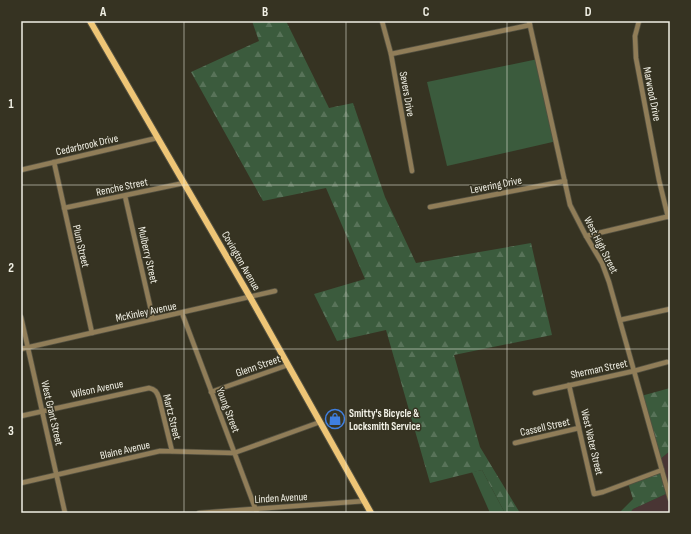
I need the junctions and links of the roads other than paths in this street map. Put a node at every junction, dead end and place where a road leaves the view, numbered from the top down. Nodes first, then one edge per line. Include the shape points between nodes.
1 (90, 21) edge
2 (382, 21) edge
3 (639, 21) edge
4 (529, 23) edge
5 (391, 54) junction
6 (157, 138) junction
7 (54, 162) junction
8 (21, 170) edge
9 (412, 171) dead end
10 (566, 181) junction
11 (184, 183) junction
12 (125, 196) junction
13 (430, 207) dead end
14 (64, 208) junction
15 (669, 216) edge
16 (586, 236) junction
17 (275, 291) dead end
18 (250, 297) junction
19 (670, 309) edge
20 (182, 313) junction
21 (21, 317) edge
22 (153, 319) junction
23 (620, 320) junction
24 (92, 333) junction
25 (28, 348) junction
26 (21, 349) edge
27 (667, 362) dead end
28 (288, 365) junction
29 (634, 371) junction
30 (569, 385) junction
31 (154, 389) joint
32 (211, 392) junction
33 (535, 393) dead end
34 (42, 411) junction
35 (21, 416) edge
36 (320, 422) junction
37 (579, 428) junction
38 (515, 443) dead end
39 (172, 451) junction
40 (234, 453) junction
41 (662, 470) junction
42 (57, 475) junction
43 (21, 484) edge
44 (669, 493) edge
45 (670, 499) edge
46 (365, 501) junction
47 (256, 511) edge
48 (65, 513) edge
49 (199, 513) edge
50 (371, 513) edge

1 - 6 main road, Covington Avenue
2 - 5 street, Severs Drive
3 - 15 street, Marwood Drive via 635,36 636,58 659,180
4 - 5 street
4 - 10 street, West High Street
5 - 9 street, Severs Drive
6 - 7 street, Cedarbrook Drive
6 - 11 main road, Covington Avenue
7 - 8 street, Cedarbrook Drive
7 - 14 street, Plum Street
10 - 13 street, Levering Drive
10 - 16 street, West High Street via 570,205
11 - 12 street, Renche Street
11 - 18 main road, Covington Avenue
12 - 14 street, Renche Street
12 - 22 street, Mulberry Street
14 - 24 street, Plum Street
15 - 16 street
16 - 23 street, West High Street via 602,263
17 - 18 street, McKinley Avenue
18 - 20 street, McKinley Avenue
18 - 28 main road, Covington Avenue
19 - 23 street
20 - 22 street, McKinley Avenue
20 - 32 street, Young Street
21 - 25 street, West Grant Street
22 - 24 street, McKinley Avenue
23 - 29 street, West High Street
24 - 25 street, McKinley Avenue
25 - 26 street, McKinley Avenue
25 - 34 street, West Grant Street
27 - 29 street, Sherman Street
28 - 32 street, Glenn Street
28 - 36 main road, Covington Avenue
29 - 30 street, Sherman Street
29 - 41 street, West High Street
30 - 33 street, Sherman Street
30 - 37 street, West Water Street
31 - 34 street, Wilson Avenue via 144,388
31 - 39 street, Martz Street via 159,398
32 - 40 street, Young Street
34 - 35 street, Wilson Avenue
34 - 42 street, West Grant Street
36 - 40 street
36 - 46 main road, Covington Avenue
37 - 38 street, Cassell Street
37 - 41 street, West Water Street via 594,494
39 - 40 street, Blaine Avenue
39 - 42 street, Blaine Avenue via 160,451
40 - 47 street, Young Street
41 - 44 street, West High Street
42 - 43 street, Blaine Avenue
42 - 48 street, West Grant Street
44 - 45 street, West High Street
46 - 47 street, Linden Avenue
46 - 50 main road, Covington Avenue
47 - 49 street, Linden Avenue

